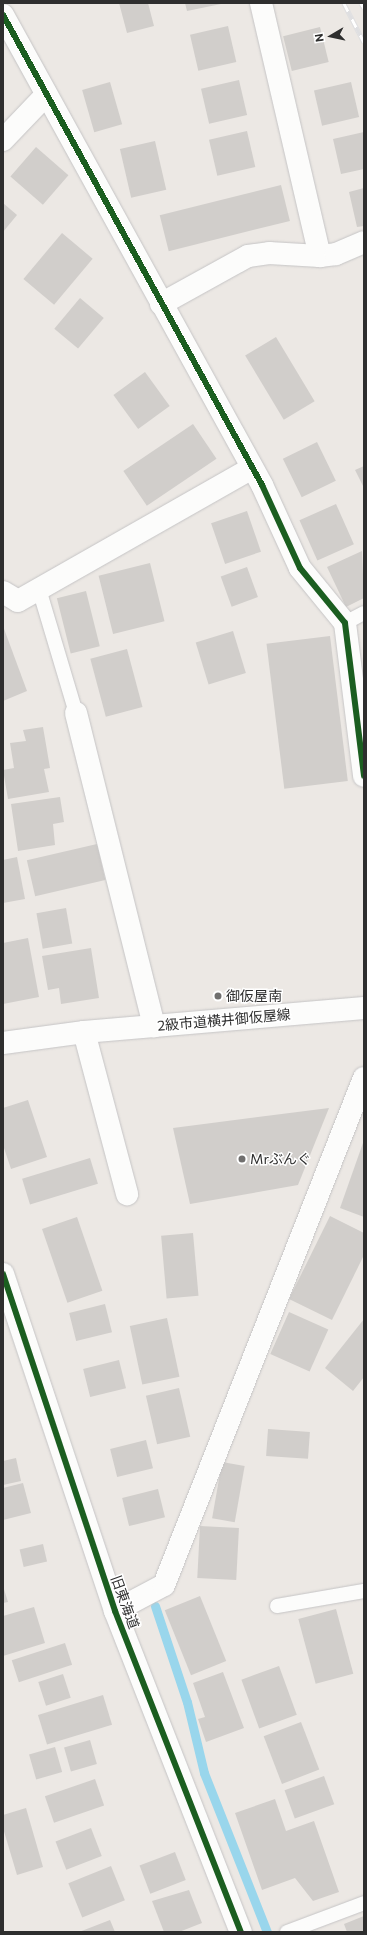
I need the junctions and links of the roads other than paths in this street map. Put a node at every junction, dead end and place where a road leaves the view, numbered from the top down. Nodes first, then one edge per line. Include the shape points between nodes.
1 (261, 3) edge
2 (3, 15) edge
3 (45, 96) junction
4 (3, 140) edge
5 (364, 242) edge
6 (320, 256) junction
7 (161, 304) junction
8 (252, 468) junction
9 (39, 589) junction
10 (3, 592) edge
11 (364, 613) edge
12 (345, 623) junction
13 (76, 713) joint
14 (364, 776) edge
15 (364, 1008) edge
16 (154, 1026) junction
17 (84, 1032) junction
18 (3, 1043) edge
19 (364, 1078) edge
20 (127, 1194) dead end
21 (3, 1274) edge
22 (364, 1592) edge
23 (277, 1606) dead end
24 (115, 1611) junction
25 (364, 1902) edge
26 (241, 1932) edge
27 (287, 1932) edge

1 - 6 street
2 - 3 street
3 - 4 street
3 - 7 street
5 - 6 street via 336,254
6 - 7 street via 269,253 248,256
7 - 8 street
8 - 9 street
8 - 12 street via 300,568
9 - 10 street via 18,601
9 - 13 lane
11 - 12 lane
12 - 14 street
13 - 16 street
15 - 16 street, 2級市道横井御仮屋線
16 - 17 street, 2級市道横井御仮屋線
17 - 18 street, 2級市道横井御仮屋線
17 - 20 street
19 - 24 street via 164,1585
21 - 24 street, 旧東海道
22 - 23 lane
24 - 26 street, 旧東海道
25 - 27 lane

